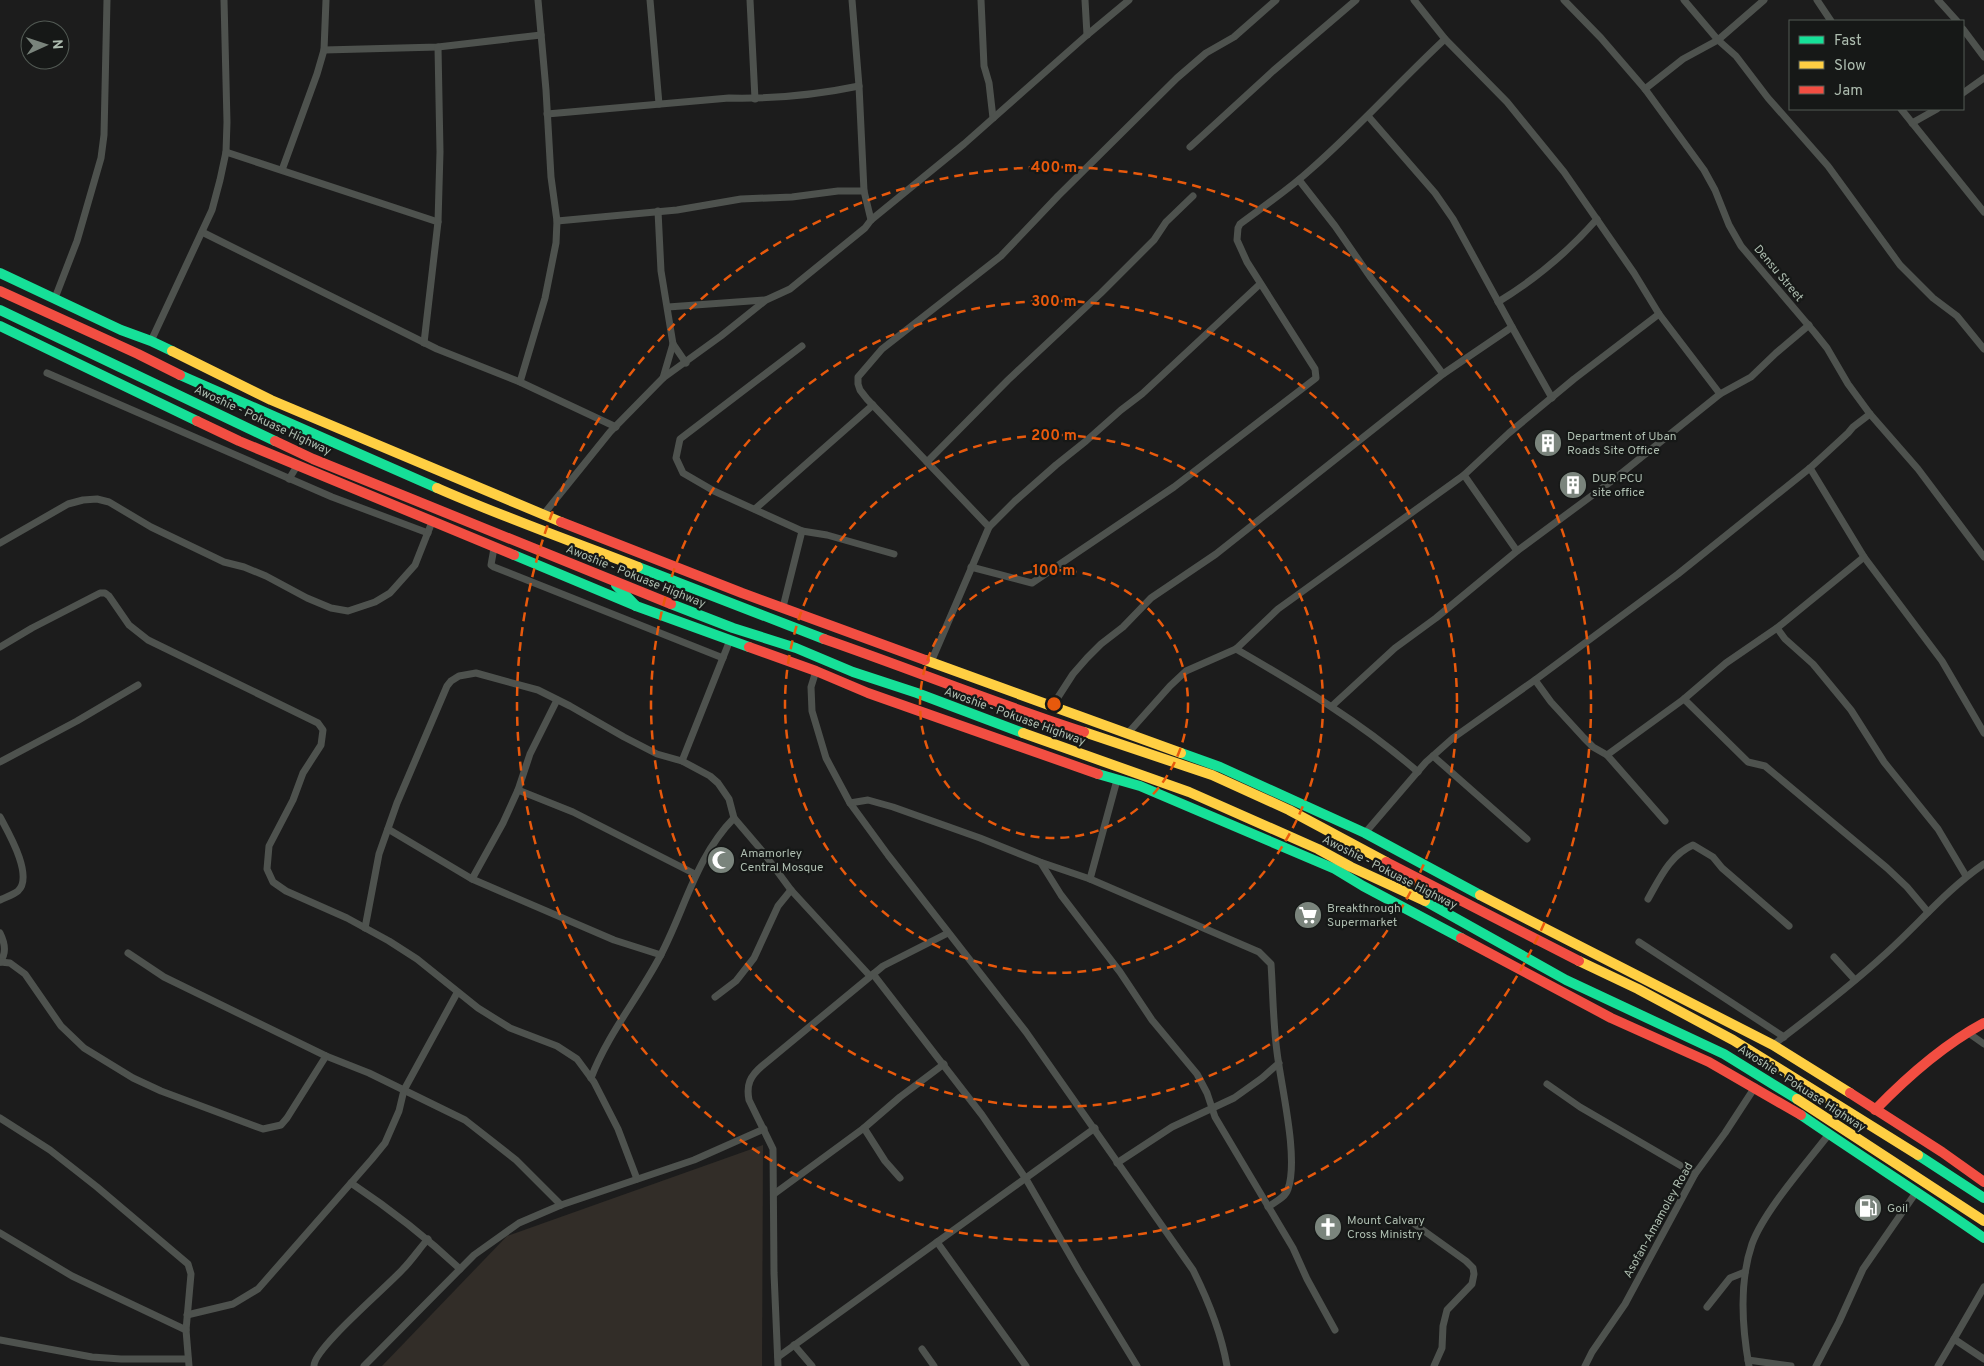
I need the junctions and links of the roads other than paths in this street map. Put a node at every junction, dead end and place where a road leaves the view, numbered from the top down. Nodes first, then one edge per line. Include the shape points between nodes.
1 (107, 0) edge
2 (224, 0) edge
3 (326, 0) edge
4 (538, 0) edge
5 (650, 0) edge
6 (750, 0) edge
7 (852, 0) edge
8 (981, 0) edge
9 (1085, 0) edge
10 (1130, 0) edge
11 (1276, 0) edge
12 (1356, 0) edge
13 (1414, 0) edge
14 (1564, 0) edge
15 (1684, 0) edge
16 (1764, 0) edge
17 (1817, 0) edge
18 (1938, 0) edge
19 (1830, 20) edge
20 (1956, 20) edge
21 (1964, 30) edge
22 (1087, 34) junction
23 (541, 35) junction
24 (1445, 40) junction
25 (1718, 40) junction
26 (438, 47) junction
27 (324, 50) junction
28 (1984, 57) edge
29 (1984, 78) edge
30 (859, 86) junction
31 (1645, 89) junction
32 (1964, 92) edge
33 (755, 99) junction
34 (659, 104) junction
35 (1902, 110) edge
36 (1934, 110) edge
37 (547, 114) junction
38 (1368, 116) junction
39 (993, 118) junction
40 (1912, 124) junction
41 (1190, 147) dead end
42 (226, 152) junction
43 (282, 170) junction
44 (1298, 180) junction
45 (864, 191) junction
46 (1193, 196) dead end
47 (658, 211) junction
48 (1984, 212) edge
49 (1596, 219) junction
50 (871, 220) junction
51 (557, 221) junction
52 (438, 222) junction
53 (202, 232) junction
54 (0, 273) edge
55 (1260, 284) junction
56 (0, 291) edge
57 (55, 298) junction
58 (766, 300) junction
59 (1498, 302) junction
60 (668, 307) junction
61 (0, 310) edge
62 (1659, 314) junction
63 (0, 326) edge
64 (1809, 326) junction
65 (1512, 327) junction
66 (152, 341) junction
67 (424, 343) junction
68 (673, 344) junction
69 (802, 346) dead end
70 (1984, 349) edge
71 (686, 363) junction
72 (47, 373) dead end
73 (1443, 374) junction
74 (663, 378) junction
75 (520, 382) junction
76 (1720, 394) junction
77 (1552, 398) junction
78 (873, 405) junction
79 (1870, 414) junction
80 (616, 427) junction
81 (359, 454) junction
82 (927, 462) junction
83 (297, 466) junction
84 (1810, 468) junction
85 (350, 473) junction
86 (1464, 475) junction
87 (289, 479) junction
88 (395, 507) junction
89 (755, 509) junction
90 (543, 515) junction
91 (390, 519) junction
92 (432, 522) junction
93 (989, 527) junction
94 (802, 531) junction
95 (428, 533) junction
96 (0, 543) edge
97 (494, 548) junction
98 (1517, 551) junction
99 (894, 554) dead end
100 (1864, 557) junction
101 (1984, 557) edge
102 (970, 567) junction
103 (611, 580) junction
104 (636, 606) junction
105 (783, 607) junction
106 (1777, 628) junction
107 (730, 640) junction
108 (0, 647) edge
109 (1236, 649) junction
110 (723, 658) junction
111 (931, 662) junction
112 (816, 671) junction
113 (1534, 680) junction
114 (138, 685) dead end
115 (1684, 699) junction
116 (557, 700) junction
117 (1053, 705) junction
118 (1332, 706) junction
119 (1129, 732) junction
120 (1984, 733) edge
121 (1607, 755) junction
122 (1432, 756) junction
123 (682, 761) junction
124 (0, 762) edge
125 (1418, 772) junction
126 (1117, 780) junction
127 (518, 790) junction
128 (850, 803) junction
129 (0, 817) edge
130 (734, 818) junction
131 (1665, 821) dead end
132 (388, 828) junction
133 (1365, 833) junction
134 (1526, 840) dead end
135 (1040, 862) junction
136 (1984, 864) edge
137 (695, 874) junction
138 (1966, 876) junction
139 (472, 879) junction
140 (1090, 879) junction
141 (791, 890) junction
142 (1648, 899) dead end
143 (0, 900) edge
144 (1928, 912) junction
145 (1789, 926) dead end
146 (365, 928) junction
147 (0, 933) edge
148 (948, 933) junction
149 (1533, 938) junction
150 (1639, 942) dead end
151 (128, 953) dead end
152 (661, 955) junction
153 (1525, 957) junction
154 (1834, 957) dead end
155 (0, 962) edge
156 (872, 975) junction
157 (1855, 980) junction
158 (458, 993) junction
159 (715, 997) dead end
160 (1984, 1023) edge
161 (1967, 1032) junction
162 (1784, 1037) junction
163 (1984, 1044) edge
164 (1773, 1045) junction
165 (326, 1056) junction
166 (1279, 1063) junction
167 (944, 1064) junction
168 (591, 1078) junction
169 (1547, 1084) dead end
170 (1755, 1088) junction
171 (404, 1090) junction
172 (1212, 1107) junction
173 (1875, 1110) junction
174 (0, 1118) edge
175 (864, 1128) junction
176 (1094, 1128) junction
177 (764, 1129) junction
178 (1829, 1134) junction
179 (1117, 1163) junction
180 (1695, 1174) junction
181 (900, 1178) dead end
182 (637, 1179) junction
183 (1026, 1179) junction
184 (1984, 1182) edge
185 (351, 1183) junction
186 (1917, 1191) junction
187 (774, 1194) junction
188 (1984, 1198) edge
189 (561, 1205) junction
190 (1268, 1207) junction
191 (1984, 1221) edge
192 (1413, 1223) dead end
193 (0, 1233) edge
194 (1984, 1238) edge
195 (428, 1239) junction
196 (937, 1242) junction
197 (460, 1269) junction
198 (1745, 1272) junction
199 (1984, 1286) edge
200 (1707, 1307) dead end
201 (187, 1314) junction
202 (186, 1330) junction
203 (1335, 1330) dead end
204 (1954, 1339) junction
205 (0, 1340) edge
206 (794, 1345) junction
207 (922, 1349) dead end
208 (778, 1357) junction
209 (1984, 1359) edge
210 (189, 1362) edge
211 (1748, 1363) edge
212 (314, 1366) edge
213 (364, 1366) edge
214 (778, 1366) edge
215 (812, 1366) edge
216 (934, 1366) edge
217 (1026, 1366) edge
218 (1137, 1366) edge
219 (1227, 1366) edge
220 (1434, 1366) edge
221 (1585, 1366) edge
222 (1791, 1366) edge
223 (1816, 1366) edge
224 (1938, 1366) edge

1 - 57 street via 101,158 77,241
2 - 42 street
3 - 27 street
4 - 23 street
5 - 34 street
6 - 33 street
7 - 30 street
8 - 39 street via 984,66
9 - 22 street
10 - 22 street
11 - 78 street via 1234,37 1206,54 1177,78 1001,256 871,360 858,377 858,384
12 - 41 street
13 - 24 street
14 - 31 street, Densu Street
15 - 25 street
16 - 25 street
17 - 19 street
18 - 20 street
21 - 28 street
22 - 39 street
23 - 26 street
23 - 37 street
24 - 38 street
24 - 49 street via 1525,124 1564,172
25 - 31 street via 1683,59
25 - 70 street via 1736,56 1828,166 1900,265 1933,298 1957,316
26 - 27 street
26 - 52 street
27 - 43 street
29 - 32 street
30 - 33 street via 810,95
30 - 45 street
31 - 64 street, Densu Street via 1704,170 1742,246
33 - 34 street
34 - 37 street
35 - 40 street
36 - 40 street
37 - 51 street
38 - 44 street
38 - 59 street via 1435,193 1453,219
39 - 50 street
40 - 48 street
42 - 43 street
42 - 53 street via 212,210
43 - 52 street
44 - 55 street via 1238,228 1239,246
44 - 73 street
45 - 47 street via 740,199
45 - 50 street
46 - 82 street via 1166,222 1154,240
47 - 51 street
47 - 60 street via 661,271
49 - 59 street via 1556,262
49 - 62 street
50 - 58 street via 790,289
51 - 75 street via 545,298
52 - 67 street
53 - 66 street
53 - 67 street
54 - 57 street
55 - 93 street via 1142,394 1035,483
55 - 102 street via 1315,369 1316,378 1312,382 1174,487 1032,583
56 - 81 street, Awoshie - Pokuase Highway via 183,378
57 - 66 street via 121,330
58 - 60 street
58 - 71 street
59 - 65 street
60 - 68 street
61 - 85 street, Awoshie - Pokuase Highway via 313,459
62 - 76 street
62 - 77 street
63 - 83 street
64 - 76 street via 1751,377
64 - 79 street, Densu Street
65 - 73 street
65 - 77 street
66 - 90 street via 272,400
67 - 75 street
68 - 71 street
68 - 74 street
69 - 89 street via 680,439 676,458 683,473
71 - 74 street
72 - 87 street
73 - 117 street via 1216,554 1151,598 1086,658
74 - 80 street
75 - 80 street
76 - 98 street via 1613,480
77 - 86 street
78 - 82 street
78 - 89 street
79 - 84 street
79 - 101 street, Densu Street via 1918,469
80 - 90 street
81 - 85 street
81 - 149 street, Awoshie - Pokuase Highway via 492,512 536,526 788,626 1018,711 1212,775 1289,810
82 - 93 street
83 - 87 street
83 - 88 street
84 - 100 street
84 - 113 street via 1678,574
85 - 103 street, Awoshie - Pokuase Highway
86 - 98 street
86 - 109 street via 1278,609
87 - 91 street
88 - 91 street
88 - 92 street
89 - 94 street
90 - 105 street
91 - 95 street
92 - 95 street
92 - 97 street
93 - 102 street
94 - 99 street
94 - 105 street
95 - 96 street via 415,565 390,593 348,611 331,608 266,576 224,562 150,527 110,502 97,499 68,504
97 - 104 street
97 - 110 street via 491,565 494,568
98 - 118 street via 1470,592 1395,648
100 - 106 street
100 - 120 street via 1942,662
102 - 111 street
103 - 104 street
103 - 153 street, Awoshie - Pokuase Highway via 733,628 796,648 853,672 1189,792 1420,898
104 - 107 street
105 - 111 street
106 - 115 street via 1726,663
106 - 138 street via 1851,710 1884,762 1938,829
107 - 110 street
107 - 112 street
108 - 146 street via 70,608 105,593 129,625 148,640 318,723 323,730 323,740 269,846 267,869 278,886
109 - 118 street
109 - 119 street via 1186,671
110 - 123 street
111 - 117 street
112 - 126 street via 868,693
112 - 128 street via 810,694 812,711 826,758
113 - 121 street via 1584,738
113 - 122 street
114 - 124 street
115 - 121 street
115 - 144 street via 1748,762 1765,766 1887,868
116 - 123 street via 632,742
116 - 127 street via 530,754
116 - 132 street via 538,690 489,675 466,674 451,681
117 - 119 street
118 - 125 street via 1381,740
119 - 133 street via 1220,766
121 - 131 street
122 - 125 street
122 - 134 street
123 - 130 street via 718,783 729,799
125 - 133 street
126 - 140 street
126 - 170 street via 1140,786 1335,869 1611,1018 1709,1062
127 - 137 street via 573,812
127 - 139 street
128 - 135 street via 868,800 893,806
128 - 148 street
129 - 143 street via 19,858 23,876 18,891
130 - 137 street via 711,845
130 - 141 street
132 - 139 street
132 - 146 street via 379,854
133 - 164 street
135 - 140 street
135 - 172 street via 1152,1020 1197,1074
136 - 138 street
137 - 152 street
138 - 144 street
139 - 152 street via 614,940
140 - 166 street via 1259,952 1271,964
141 - 156 street
141 - 159 street via 778,906 754,958 736,981
142 - 145 street via 1666,866 1694,845 1713,857
144 - 157 street
146 - 158 street via 417,959
147 - 155 street via 5,952
148 - 156 street via 901,956
148 - 176 street via 1026,1032
149 - 153 street
149 - 188 street, Awoshie - Pokuase Highway via 1638,989 1757,1054
150 - 162 street
151 - 165 street via 164,977
152 - 168 street via 612,1033
153 - 191 street, Awoshie - Pokuase Highway via 1574,984 1724,1054
154 - 157 street
155 - 165 street via 10,963 25,974 61,1026 84,1048 161,1091 263,1129 281,1125
156 - 167 street
156 - 177 street via 750,1078 749,1100
157 - 162 street
158 - 168 street via 510,1028 557,1046 577,1059
158 - 171 street
160 - 161 street
161 - 163 street
161 - 173 street via 1904,1080
162 - 164 street
164 - 173 street
165 - 171 street
166 - 172 street via 1234,1098
166 - 190 street via 1289,1136 1290,1182 1284,1196
167 - 175 street
167 - 183 street
168 - 182 street via 618,1129
169 - 180 street via 1580,1107
170 - 178 street
170 - 180 street, Asofan-Amamoley Road
171 - 185 street via 385,1143
171 - 189 street via 465,1120 516,1160
172 - 179 street via 1172,1127
172 - 190 street
173 - 184 street
174 - 201 street via 50,1150 188,1264 191,1274
175 - 181 street
175 - 187 street
176 - 179 street
176 - 183 street
177 - 182 street via 694,1160
177 - 187 street via 773,1149
178 - 186 street
178 - 198 street via 1761,1225
179 - 219 street via 1193,1270 1210,1304
180 - 221 street, Asofan-Amamoley Road via 1625,1304
182 - 189 street
183 - 196 street
183 - 218 street
185 - 195 street
185 - 201 street via 258,1289 234,1304
186 - 194 street
186 - 223 street via 1863,1269
187 - 208 street
189 - 197 street via 503,1233
190 - 203 street
192 - 220 street via 1466,1261 1474,1274 1472,1284 1447,1310 1442,1348
193 - 202 street via 72,1276
195 - 197 street
195 - 212 street via 403,1269 326,1345 314,1360
196 - 206 street
196 - 217 street
197 - 213 street
198 - 200 street via 1730,1278
198 - 211 street via 1743,1310
199 - 204 street
201 - 202 street
202 - 210 street
204 - 209 street
204 - 224 street
205 - 210 street via 92,1357
206 - 208 street
206 - 215 street
207 - 216 street
208 - 214 street
211 - 222 street

